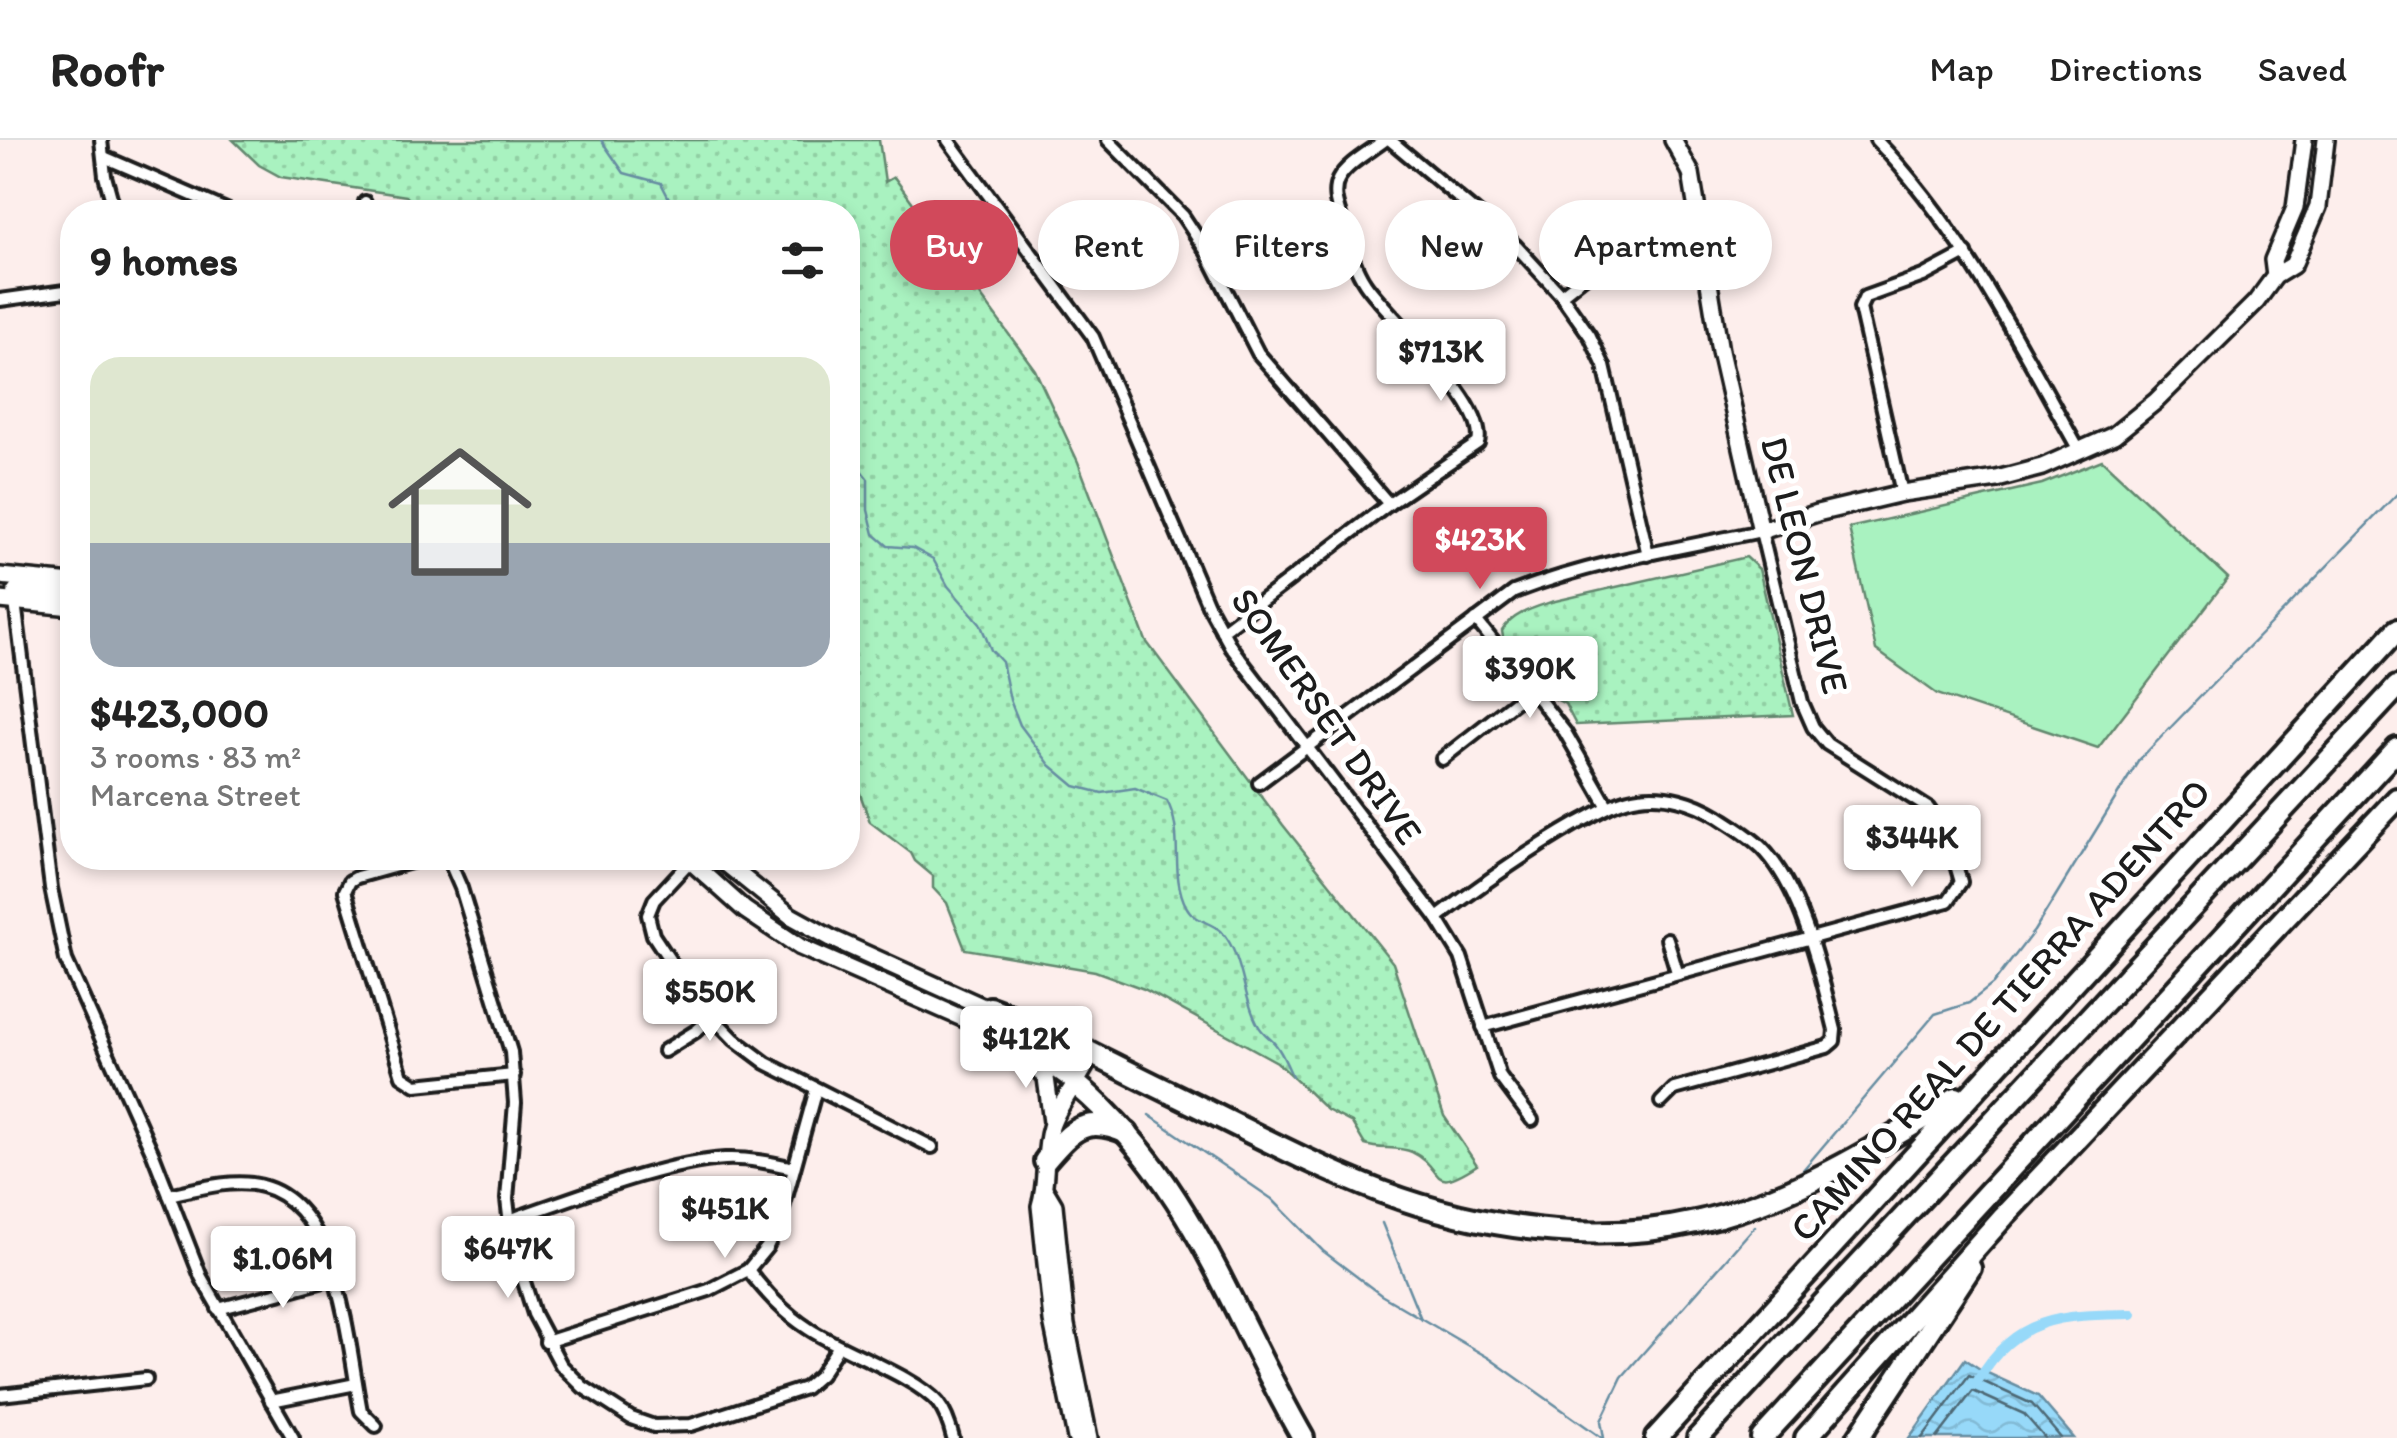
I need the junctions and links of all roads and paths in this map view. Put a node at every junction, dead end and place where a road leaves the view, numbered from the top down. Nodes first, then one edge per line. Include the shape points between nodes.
1 (101, 140) edge
2 (948, 140) edge
3 (1108, 140) edge
4 (1388, 140) edge
5 (1673, 140) edge
6 (1876, 140) edge
7 (2304, 140) edge
8 (2326, 140) edge
9 (104, 157) junction
10 (112, 200) edge
11 (204, 200) edge
12 (1695, 200) edge
13 (1966, 253) junction
14 (2275, 276) junction
15 (1568, 290) edge
16 (1710, 290) edge
17 (60, 292) edge
18 (1562, 295) junction
19 (0, 300) edge
20 (2080, 452) junction
21 (1902, 493) junction
22 (1389, 504) junction
23 (1761, 531) junction
24 (1648, 556) junction
25 (0, 576) edge
26 (60, 582) edge
27 (60, 592) edge
28 (7, 601) edge
29 (60, 606) edge
30 (1476, 620) junction
31 (2397, 630) edge
32 (1222, 631) junction
33 (2397, 687) edge
34 (1530, 690) junction
35 (1306, 748) junction
36 (2397, 749) edge
37 (1442, 759) dead end
38 (1259, 783) dead end
39 (2397, 799) edge
40 (1608, 807) junction
41 (383, 870) edge
42 (452, 870) edge
43 (680, 870) edge
44 (702, 870) edge
45 (735, 870) edge
46 (1437, 918) junction
47 (1810, 936) junction
48 (1667, 939) dead end
49 (1677, 972) junction
50 (990, 1008) junction
51 (711, 1018) junction
52 (1483, 1027) junction
53 (1026, 1048) junction
54 (664, 1051) dead end
55 (1081, 1074) junction
56 (514, 1075) junction
57 (1978, 1083) junction
58 (816, 1089) junction
59 (1662, 1102) dead end
60 (1532, 1120) dead end
61 (1052, 1124) junction
62 (1257, 1134) junction
63 (1131, 1135) junction
64 (932, 1146) dead end
65 (1045, 1160) junction
66 (794, 1168) junction
67 (169, 1195) junction
68 (2004, 1216) junction
69 (509, 1220) junction
70 (748, 1270) junction
71 (335, 1278) junction
72 (218, 1309) junction
73 (546, 1342) junction
74 (839, 1346) junction
75 (146, 1378) dead end
76 (1070, 1380) junction
77 (356, 1384) junction
78 (0, 1396) edge
79 (271, 1401) junction
80 (376, 1426) dead end
81 (1658, 1435) edge
82 (292, 1438) edge
83 (953, 1438) edge
84 (1076, 1438) edge
85 (1090, 1438) edge
86 (1304, 1438) edge
87 (1698, 1438) edge
88 (1762, 1438) edge
89 (1806, 1438) edge
90 (1858, 1438) edge

1 - 9 street
2 - 32 street, SOMERSET DRIVE via 1092,337
3 - 22 street via 1183,216 1258,353
4 - 18 street via 1516,246
4 - 22 street via 1337,182 1353,260 1440,368 1481,432 1472,449
5 - 12 street, DE LEON DRIVE via 1691,173
6 - 13 street via 1926,194
7 - 14 street via 2295,208 2273,260
8 - 14 street via 2318,206 2292,265
9 - 10 street
9 - 11 street
13 - 20 street
13 - 21 street via 1865,296 1860,308
14 - 20 street via 2156,401
15 - 18 street
16 - 23 street, DE LEON DRIVE
17 - 19 street
18 - 24 street via 1604,366
20 - 21 street via 1996,478
21 - 23 street
22 - 32 street
23 - 24 street
23 - 47 street, DE LEON DRIVE via 1813,727 1838,753 1928,808 1947,834 1961,882 1948,901
24 - 30 street via 1538,583
25 - 26 street
27 - 28 street via 16,590
28 - 29 street
28 - 67 street via 62,946
30 - 34 street
30 - 35 street
31 - 57 highway, CAMINO REAL DE TIERRA ADENTRO
32 - 35 street, SOMERSET DRIVE
33 - 87 highway
34 - 37 street
34 - 40 street via 1566,732
35 - 38 street
35 - 46 street, SOMERSET DRIVE
36 - 88 highway
39 - 68 highway
40 - 46 street via 1527,852
40 - 47 street via 1666,796 1709,810 1775,864
41 - 56 street via 350,881 345,891 402,1076 416,1086
42 - 56 street
43 - 51 street via 654,900 649,924
44 - 53 street via 744,910 800,947
45 - 50 street via 774,904 831,938
46 - 52 street, SOMERSET DRIVE via 1461,957
47 - 49 street, DE LEON DRIVE
47 - 59 street via 1834,1041 1674,1089
48 - 49 street
49 - 52 street, DE LEON DRIVE
50 - 55 street
50 - 62 highway
51 - 54 street
51 - 58 street via 766,1063
52 - 60 street, SOMERSET DRIVE via 1505,1085
53 - 55 street
53 - 61 street via 1046,1078
55 - 61 street
55 - 62 highway via 1220,1129
55 - 63 highway
56 - 69 street
57 - 62 highway via 1853,1160 1763,1200 1693,1223 1625,1230 1539,1230 1455,1214 1385,1193
57 - 81 highway, CAMINO REAL DE TIERRA ADENTRO
58 - 64 street
58 - 66 street
61 - 65 street
63 - 65 highway via 1109,1125 1081,1126
63 - 86 highway via 1199,1234
65 - 76 street via 1040,1206 1052,1320
66 - 69 street via 707,1161
66 - 70 street via 772,1238
67 - 71 street via 244,1184 272,1189 314,1231
67 - 72 street
68 - 89 highway
68 - 90 highway
69 - 73 street via 516,1263
70 - 73 street via 710,1290
70 - 74 street via 784,1312
71 - 72 street
71 - 77 street
72 - 79 street
73 - 74 street via 583,1387 630,1418 670,1428 805,1388
74 - 83 street via 920,1388 946,1415
75 - 78 street
76 - 84 street
76 - 85 street
77 - 79 street
77 - 80 street via 361,1411
79 - 82 street

